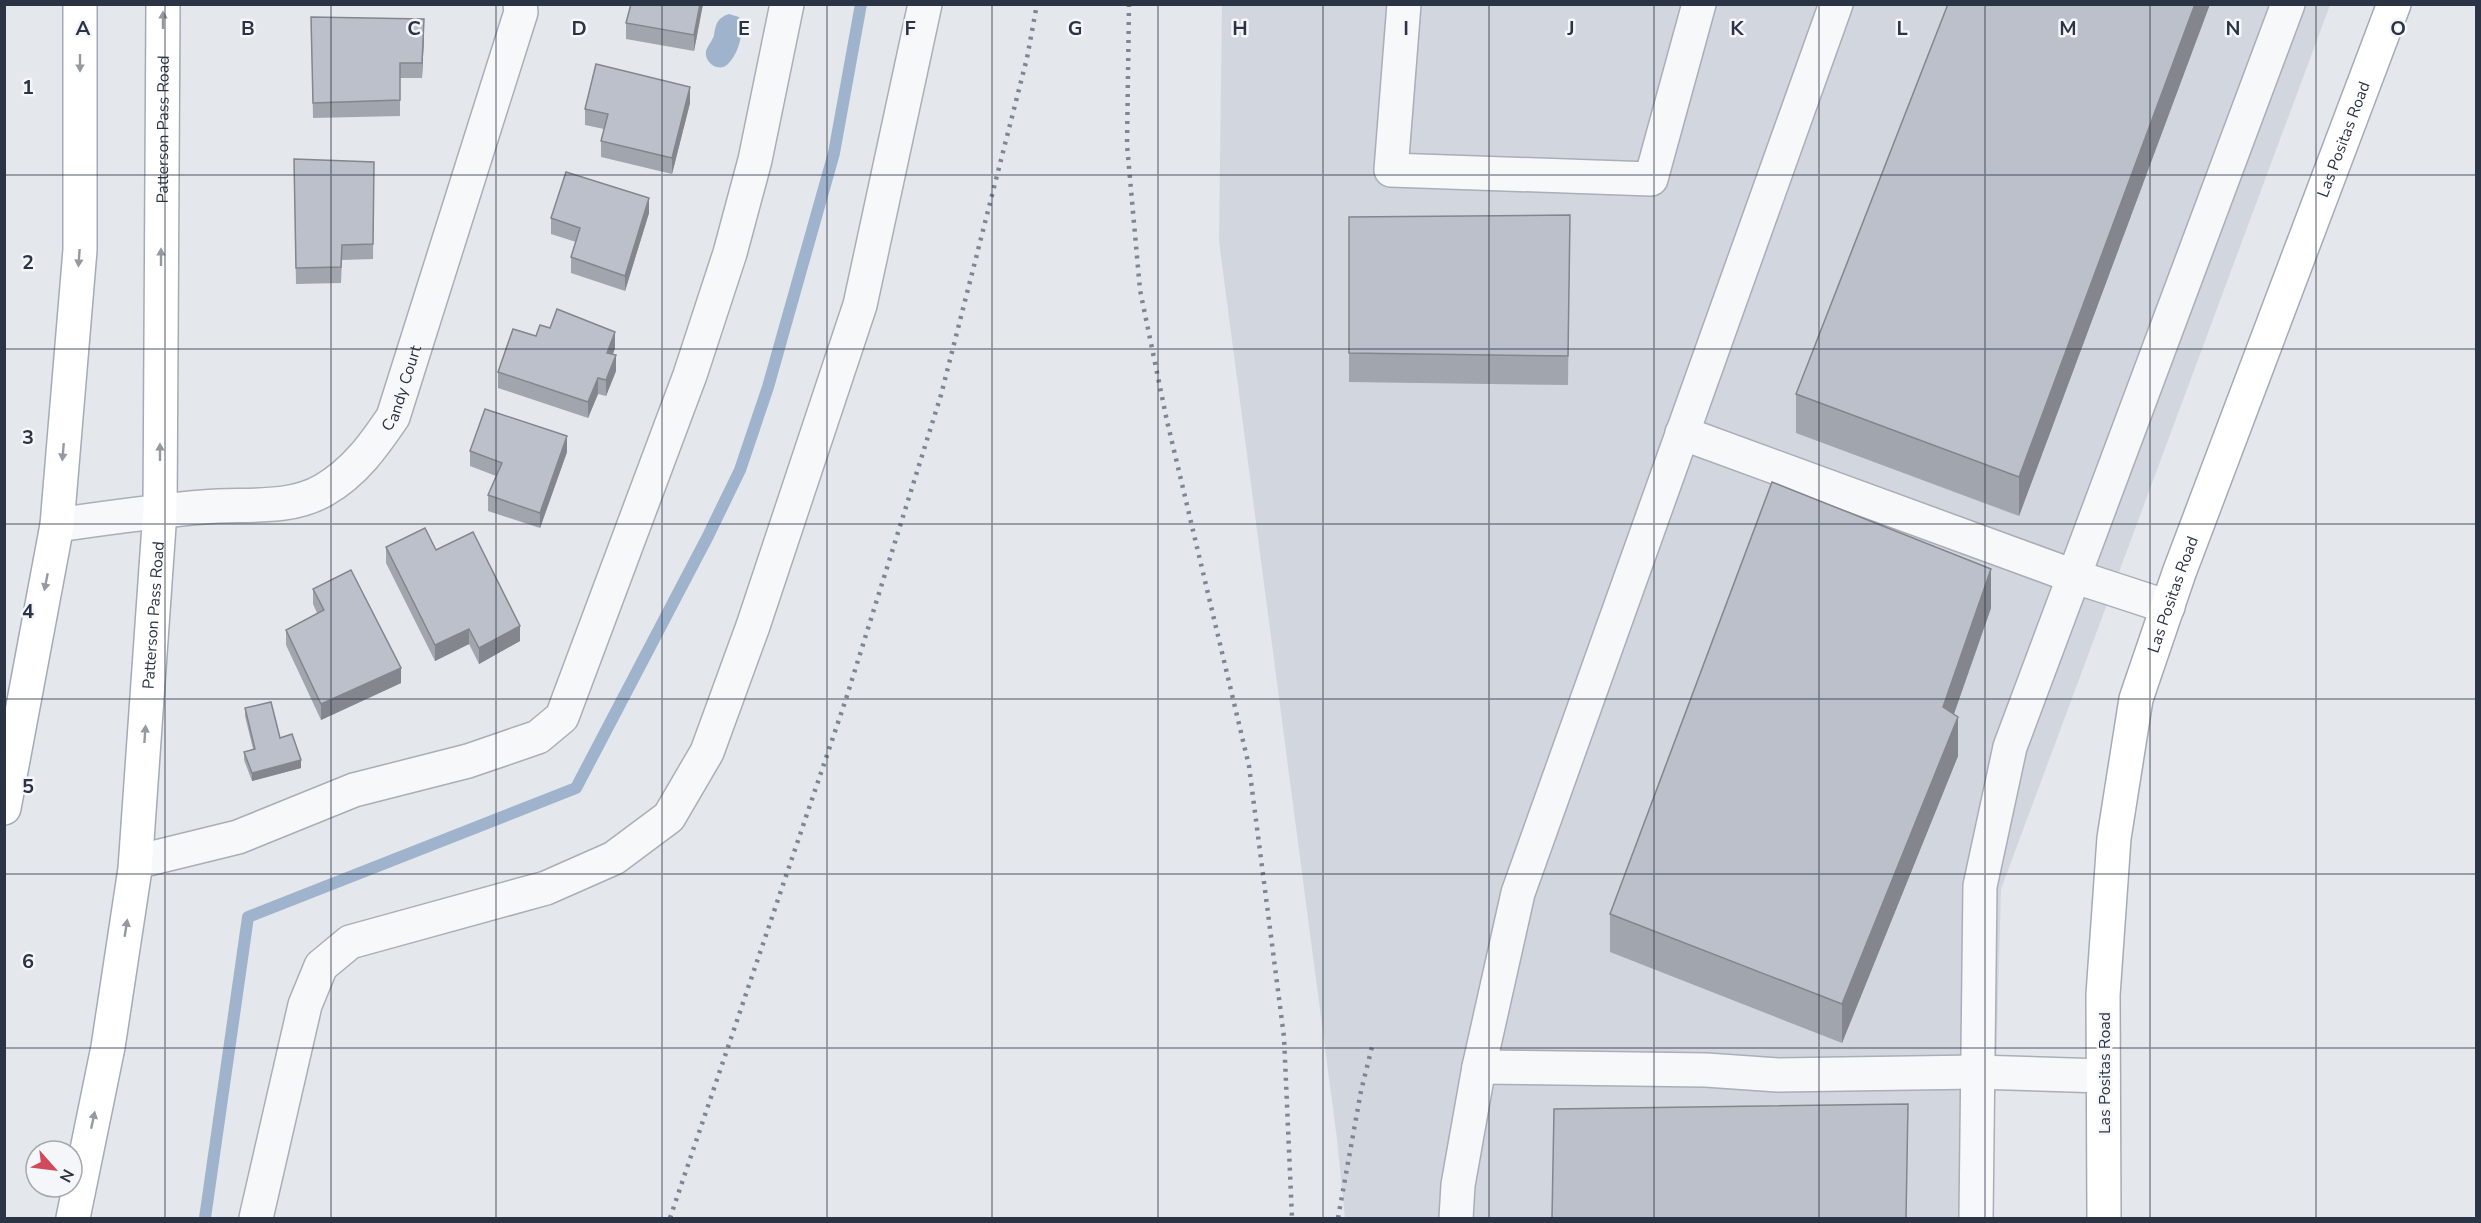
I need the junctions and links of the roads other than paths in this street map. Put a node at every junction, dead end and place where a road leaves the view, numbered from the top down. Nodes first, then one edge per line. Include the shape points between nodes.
1 (80, 4) edge
2 (163, 4) edge
3 (519, 4) edge
4 (788, 4) edge
5 (926, 4) edge
6 (1404, 4) edge
7 (1699, 4) edge
8 (1836, 4) edge
9 (2288, 4) edge
10 (2394, 4) edge
11 (1682, 433) junction
12 (160, 511) junction
13 (57, 525) junction
14 (2073, 576) junction
15 (2168, 607) junction
16 (4, 808) edge
17 (136, 862) junction
18 (1479, 1067) junction
19 (1977, 1072) junction
20 (2103, 1076) junction
21 (73, 1218) edge
22 (256, 1218) edge
23 (1456, 1218) edge
24 (1976, 1218) edge
25 (2104, 1218) edge

1 -> 13 main road via 80,250
12 -> 2 main road, Patterson Pass Road
3 - 12 street, Candy Court via 521,12 393,417 366,456 324,490 275,505
4 - 17 street via 755,160 730,253 686,386 562,717 538,737 468,761 354,790 238,837
5 - 22 street via 860,305 707,752 669,818 614,858 546,888 350,942 321,966 305,1005
6 - 7 street via 1392,170 1651,179
8 - 11 street
9 - 14 street
10 - 15 main road, Las Positas Road
11 - 14 street
11 - 18 street via 1518,893
12 - 13 street, Candy Court
17 -> 12 main road, Patterson Pass Road
13 -> 16 main road
14 - 15 street
14 - 19 street via 2010,747 1980,886
15 - 20 main road, Las Positas Road via 2136,699 2115,838 2103,995
21 -> 17 main road, Patterson Pass Road via 108,1047
18 - 19 street via 1706,1070 1778,1075
18 - 23 street
19 - 20 street
19 - 24 street
20 - 25 main road, Las Positas Road

